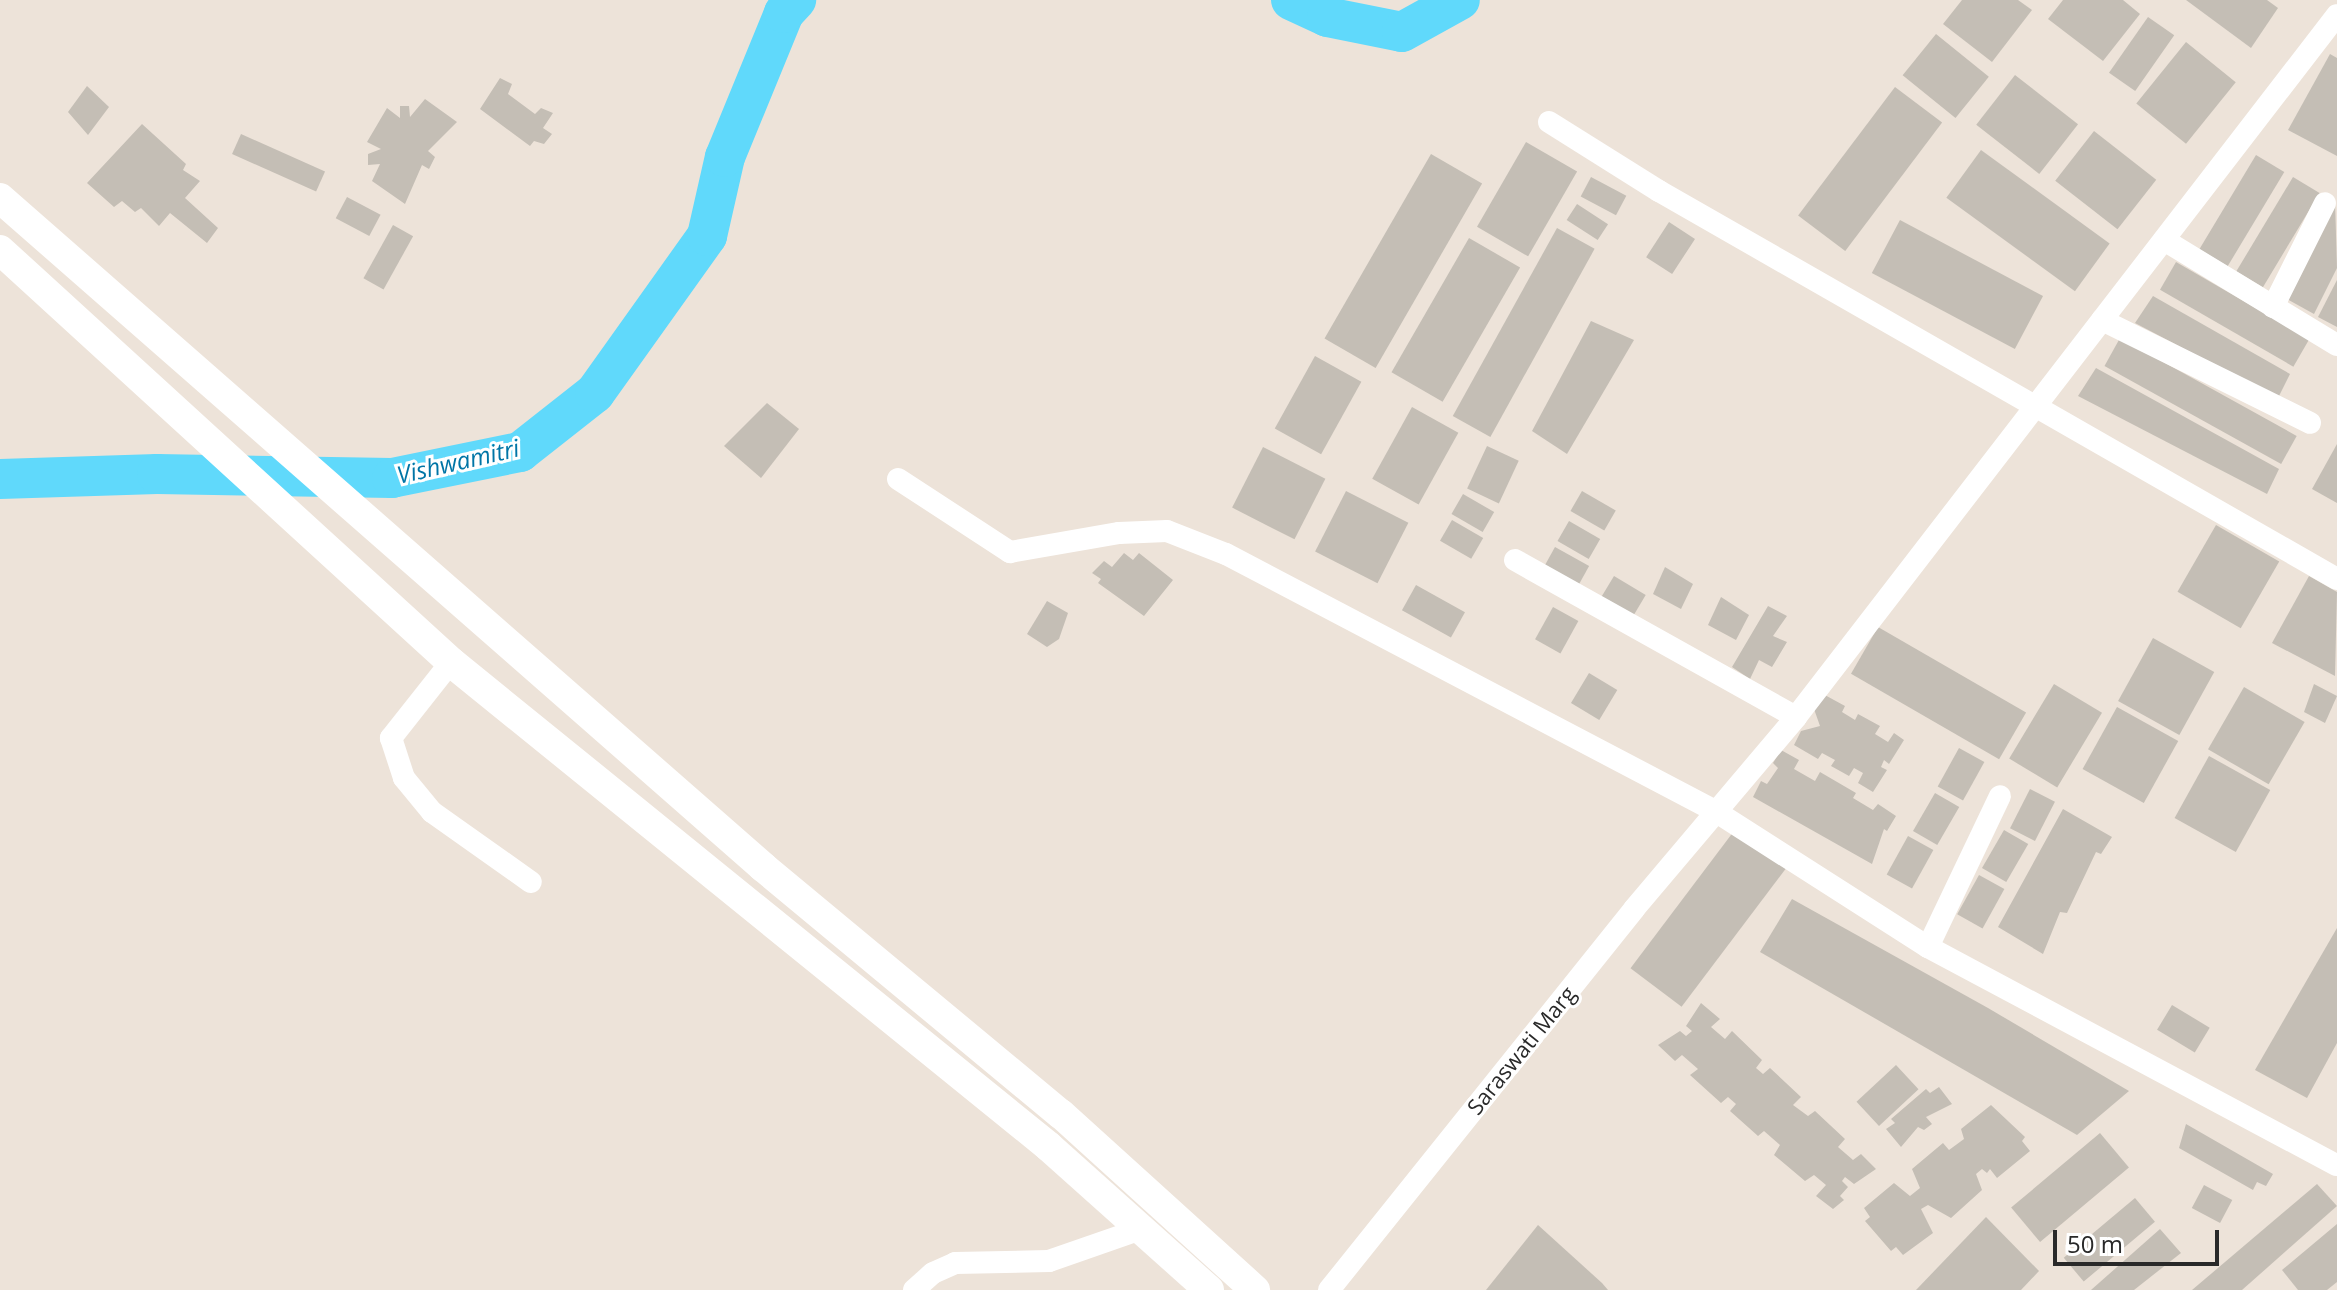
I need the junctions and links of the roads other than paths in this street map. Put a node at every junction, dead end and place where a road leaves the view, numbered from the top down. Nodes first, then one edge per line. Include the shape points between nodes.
1 (2337, 15) edge
2 (1549, 122) dead end
3 (0, 198) edge
4 (2325, 203) dead end
5 (2164, 240) junction
6 (0, 250) edge
7 (59, 250) junction
8 (30, 278) junction
9 (2273, 307) junction
10 (2102, 320) junction
11 (2337, 345) edge
12 (2036, 404) junction
13 (2310, 423) dead end
14 (898, 479) dead end
15 (1515, 560) dead end
16 (2337, 579) edge
17 (451, 662) junction
18 (1796, 717) junction
19 (2000, 796) dead end
20 (1715, 811) junction
21 (531, 882) dead end
22 (1928, 947) junction
23 (2337, 1165) edge
24 (1141, 1229) junction
25 (914, 1290) edge
26 (1209, 1290) edge
27 (1255, 1290) edge
28 (1329, 1290) edge

1 - 5 street, Saraswati Marg
2 - 12 street via 1659,191
3 - 7 main road
4 - 9 street
5 - 9 street
5 - 10 street, Saraswati Marg
6 - 8 main road
7 - 8 main road
7 - 27 main road via 763,867 1061,1114
8 - 17 main road
9 - 11 street
10 - 12 street, Saraswati Marg
10 - 13 street
12 - 16 street
12 - 18 street, Saraswati Marg
14 - 20 street via 1010,552 1119,533 1178,533
15 - 18 street
17 - 21 street via 391,738 404,778 432,812
17 - 24 main road via 1048,1146
18 - 20 street, Saraswati Marg
19 - 22 street
20 - 22 street
20 - 28 street, Saraswati Marg
22 - 23 street
24 - 25 street via 1059,1260 955,1263
24 - 26 main road

